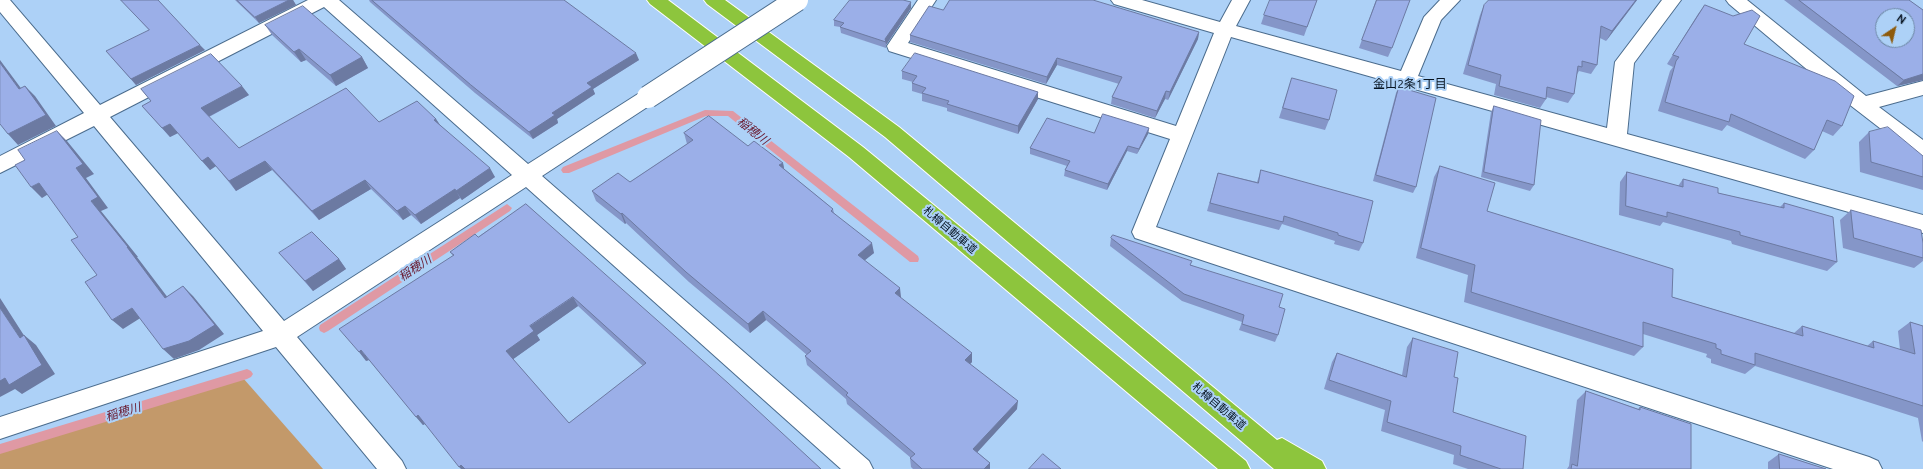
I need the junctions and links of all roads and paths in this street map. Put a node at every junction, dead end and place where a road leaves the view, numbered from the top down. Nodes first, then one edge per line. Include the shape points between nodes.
1 (0, 0) edge
2 (323, 0) edge
3 (328, 0) edge
4 (656, 0) edge
5 (713, 0) edge
6 (797, 0) edge
7 (927, 0) edge
8 (1120, 0) edge
9 (1241, 0) edge
10 (1451, 0) edge
11 (1672, 0) edge
12 (1735, 0) edge
13 (1226, 29) junction
14 (1407, 80) junction
15 (1923, 88) edge
16 (1863, 104) junction
17 (97, 116) junction
18 (1182, 135) junction
19 (1616, 139) junction
20 (1923, 150) edge
21 (0, 165) edge
22 (528, 175) junction
23 (1923, 224) edge
24 (280, 336) junction
25 (1242, 426) junction
26 (0, 428) edge
27 (393, 469) edge
28 (860, 469) edge
29 (1237, 469) edge
30 (1293, 469) edge
31 (1313, 469) edge
32 (1869, 469) edge

1 - 17 street
2 - 17 street
3 - 22 street
4 - 29 highway, 札樽自動車道 via 856,152
5 - 25 highway, 札樽自動車道 via 892,132
6 - 22 street, bridge
7 - 18 street via 896,46
8 - 13 street
9 - 13 street
10 - 14 street via 1433,17
11 - 19 street via 1625,62
12 - 16 street
13 - 14 street
13 - 18 street
14 - 19 street
15 - 16 street
16 - 20 street
17 - 21 street
17 - 24 street
18 - 32 street via 1143,232
19 - 23 street
22 - 24 street
22 - 28 street
24 - 26 street
24 - 27 street
25 - 30 highway, 札樽自動車道
25 - 31 highway

